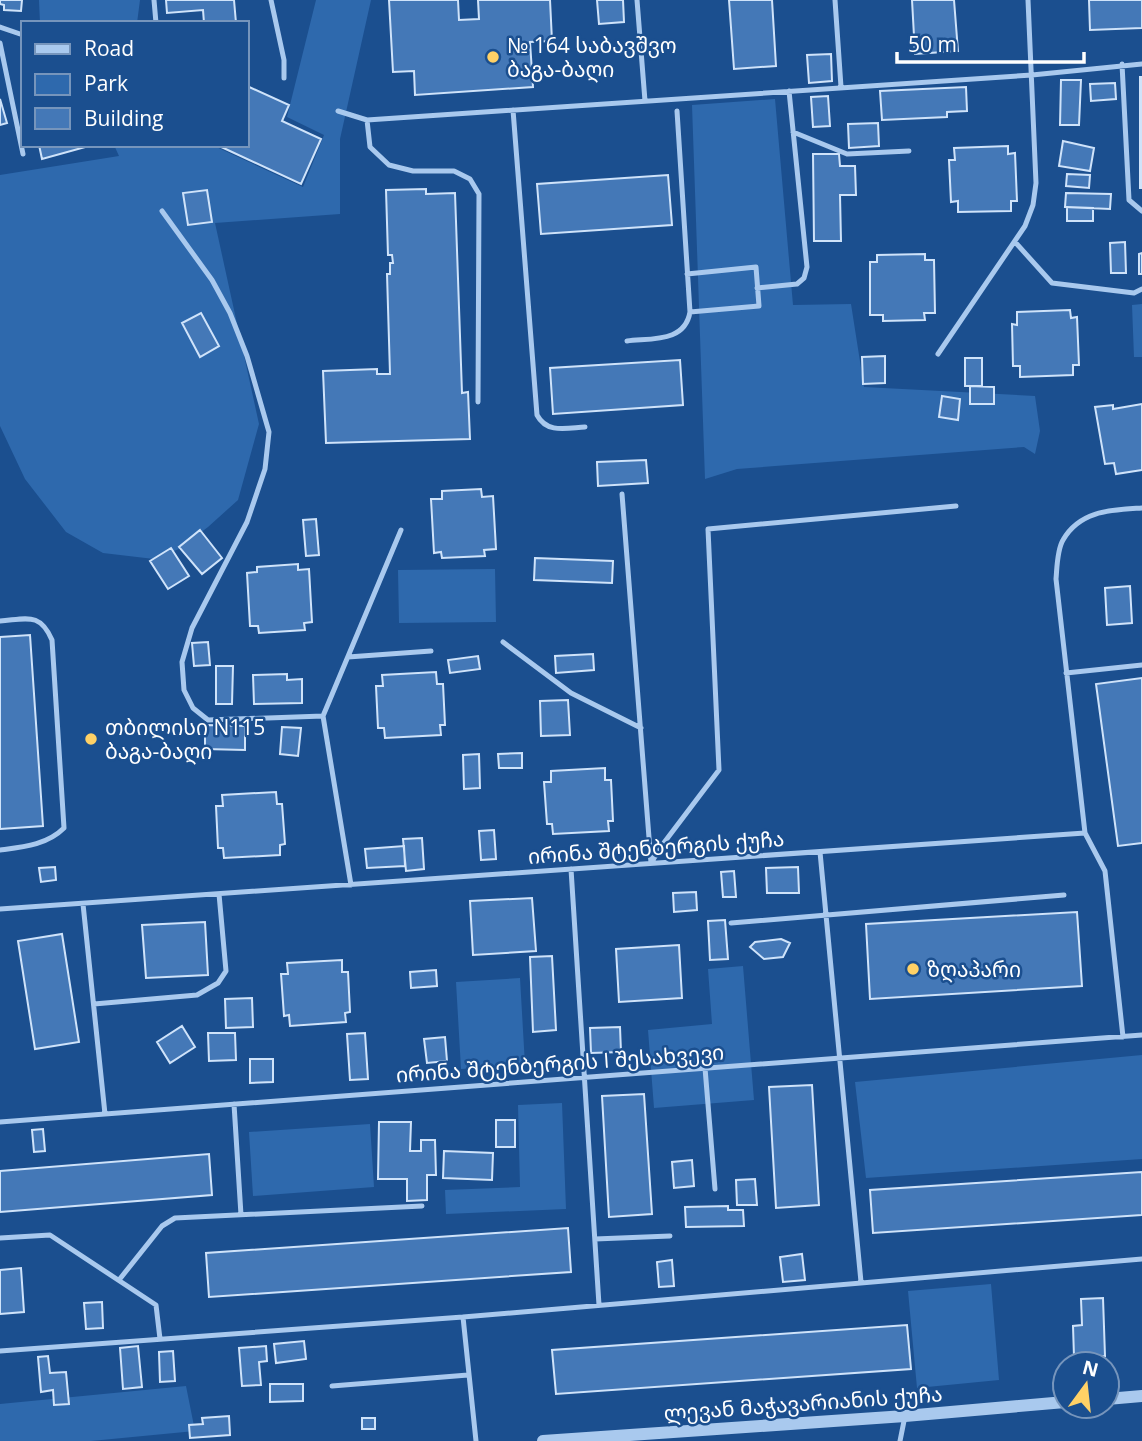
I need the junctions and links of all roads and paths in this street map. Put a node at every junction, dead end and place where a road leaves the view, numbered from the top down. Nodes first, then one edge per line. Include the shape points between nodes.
1 (155, 0) edge
2 (271, 0) edge
3 (637, 0) edge
4 (835, 0) edge
5 (1028, 0) edge
6 (156, 21) edge
7 (0, 27) edge
8 (21, 34) edge
9 (0, 43) edge
10 (1122, 64) junction
11 (1142, 64) edge
12 (1032, 75) junction
13 (284, 78) dead end
14 (841, 87) junction
15 (789, 91) junction
16 (645, 101) junction
17 (513, 110) junction
18 (338, 111) dead end
19 (677, 111) dead end
20 (367, 120) junction
21 (793, 132) junction
22 (21, 144) edge
23 (22, 147) edge
24 (909, 151) dead end
25 (23, 154) dead end
26 (162, 211) dead end
27 (1142, 211) edge
28 (1015, 242) junction
29 (687, 274) junction
30 (757, 288) junction
31 (1142, 289) edge
32 (690, 312) junction
33 (627, 341) dead end
34 (938, 354) dead end
35 (478, 402) dead end
36 (584, 428) dead end
37 (622, 494) dead end
38 (956, 506) dead end
39 (1142, 508) edge
40 (401, 530) dead end
41 (0, 621) edge
42 (503, 642) dead end
43 (431, 651) dead end
44 (348, 657) junction
45 (1142, 666) edge
46 (1066, 673) junction
47 (323, 716) junction
48 (640, 728) junction
49 (1085, 833) junction
50 (0, 850) edge
51 (820, 852) junction
52 (651, 863) junction
53 (571, 869) junction
54 (351, 885) junction
55 (219, 894) junction
56 (1064, 895) dead end
57 (83, 904) junction
58 (0, 909) edge
59 (825, 915) junction
60 (731, 923) dead end
61 (93, 1004) junction
62 (1142, 1035) edge
63 (1123, 1037) junction
64 (839, 1058) junction
65 (705, 1068) junction
66 (584, 1077) junction
67 (234, 1104) junction
68 (105, 1114) junction
69 (0, 1122) edge
70 (715, 1189) dead end
71 (422, 1206) dead end
72 (241, 1215) junction
73 (670, 1236) dead end
74 (0, 1238) edge
75 (595, 1239) junction
76 (1142, 1259) edge
77 (119, 1280) junction
78 (861, 1282) junction
79 (599, 1305) junction
80 (463, 1317) junction
81 (160, 1339) junction
82 (0, 1351) edge
83 (468, 1375) junction
84 (332, 1386) dead end
85 (1142, 1396) edge
86 (1121, 1398) edge
87 (1051, 1403) edge
88 (905, 1416) junction
89 (475, 1441) edge
90 (544, 1441) edge
91 (900, 1441) edge

1 - 6 lane
2 - 13 lane
3 - 16 lane
4 - 14 lane
5 - 12 lane
7 - 8 lane
9 - 22 lane
10 - 11 lane
10 - 12 lane
10 - 27 lane via 1129,201
12 - 14 lane
12 - 28 lane via 1036,183 1033,205
14 - 15 lane
15 - 16 lane
15 - 21 lane
16 - 17 lane
17 - 20 lane
17 - 36 lane via 537,415 541,423 555,429
18 - 20 lane
19 - 29 lane
20 - 35 lane via 370,147 389,165 412,171 454,171 470,179 479,194
21 - 24 lane via 847,154
21 - 30 lane via 807,267 797,284
23 - 25 lane
26 - 47 lane via 230,313 269,432 265,470 247,522 192,628 182,662 184,690 193,708 208,720
28 - 31 lane via 1052,284 1134,293
28 - 34 lane
29 - 30 lane via 756,268
29 - 32 lane
30 - 32 lane via 759,306
32 - 33 lane via 683,331
37 - 48 lane
38 - 52 lane via 708,529 719,770
39 - 46 lane via 1101,511 1078,522 1061,542 1056,579
40 - 44 lane
41 - 50 lane via 34,619 45,626 52,640 64,828 54,838
42 - 48 lane via 571,693
43 - 44 lane
44 - 47 lane
45 - 46 lane
46 - 49 lane
47 - 54 lane
48 - 52 lane
49 - 51 lane, ირინა შტენბერგის ქუჩა
49 - 63 lane via 1105,871
51 - 52 lane, ირინა შტენბერგის ქუჩა
51 - 59 lane
52 - 53 lane, ირინა შტენბერგის ქუჩა
53 - 54 lane, ირინა შტენბერგის ქუჩა
53 - 66 lane
54 - 55 lane, ირინა შტენბერგის ქუჩა
55 - 57 lane, ირინა შტენბერგის ქუჩა
55 - 61 lane via 226,971 218,983 197,995
56 - 59 lane
57 - 58 lane, ირინა შტენბერგის ქუჩა
57 - 61 lane
59 - 60 lane
59 - 64 lane
61 - 68 lane
62 - 63 lane
63 - 64 lane, ირინა შტენბერგის I შესახვევი
64 - 65 lane, ირინა შტენბერგის I შესახვევი
64 - 78 lane
65 - 66 lane, ირინა შტენბერგის I შესახვევი
65 - 70 lane
66 - 67 lane, ირინა შტენბერგის I შესახვევი
66 - 75 lane
67 - 68 lane, ირინა შტენბერგის I შესახვევი
67 - 72 lane
68 - 69 lane, ირინა შტენბერგის I შესახვევი
71 - 72 lane
72 - 77 lane via 175,1218 162,1226
73 - 75 lane
74 - 77 lane via 50,1235
75 - 79 lane
76 - 78 lane
77 - 81 lane via 156,1305
78 - 79 lane
79 - 80 lane
80 - 81 lane
80 - 83 lane
81 - 82 lane
83 - 84 lane
83 - 89 lane
85 - 86 street
87 - 88 street, ლევან მაჭავარიანის ქუჩა
88 - 90 street, ლევან მაჭავარიანის ქუჩა
88 - 91 lane

